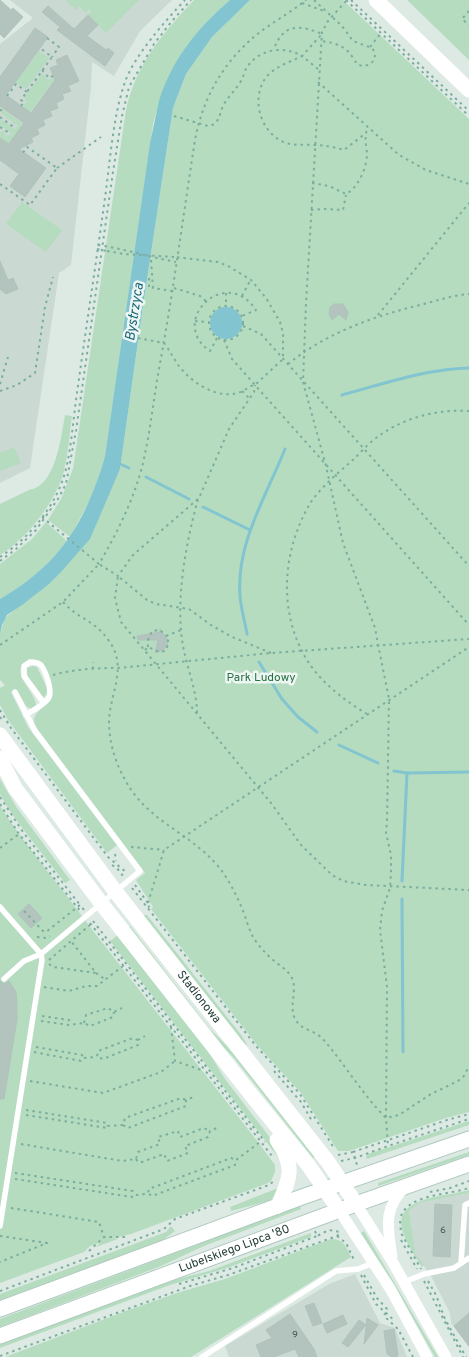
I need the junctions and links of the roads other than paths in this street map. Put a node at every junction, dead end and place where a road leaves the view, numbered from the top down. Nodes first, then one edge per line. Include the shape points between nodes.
1 (376, 0) edge
2 (469, 90) edge
3 (15, 692) dead end
4 (44, 702) junction
5 (26, 715) junction
6 (0, 735) edge
7 (0, 758) edge
8 (116, 891) junction
9 (101, 903) junction
10 (0, 907) edge
11 (40, 954) junction
12 (4, 979) dead end
13 (253, 1097) junction
14 (469, 1139) edge
15 (469, 1164) edge
16 (342, 1183) junction
17 (408, 1185) junction
18 (325, 1189) junction
19 (469, 1203) edge
20 (356, 1204) junction
21 (278, 1206) junction
22 (339, 1210) junction
23 (0, 1226) edge
24 (469, 1258) edge
25 (392, 1261) junction
26 (374, 1262) junction
27 (461, 1263) junction
28 (404, 1282) junction
29 (0, 1309) edge
30 (0, 1336) edge
31 (202, 1357) edge
32 (428, 1357) edge
33 (446, 1357) edge

1 - 2 street
3 - 5 lane
4 - 4 lane via 24,676 24,666 30,662 40,664 49,686 49,697
4 - 5 lane
5 - 8 lane via 140,872
6 - 8 street, Stadionowa
7 - 9 street, Stadionowa via 15,788
8 - 9 lane
8 - 16 street, Stadionowa
9 - 11 lane
9 - 13 street, Stadionowa
10 - 11 lane
11 - 12 lane via 24,961
11 - 23 lane via 42,960
13 - 18 street, Stadionowa
13 - 21 street, Stadionowa via 288,1159 290,1170 279,1178
14 - 16 street, Lubelskiego Lipca '80
15 - 17 street, Lubelskiego Lipca '80
16 - 18 street, Lubelskiego Lipca '80
16 - 20 street, Stadionowa
17 - 20 street, Lubelskiego Lipca '80
17 - 25 street, Stadionowa via 397,1196 388,1219
18 - 21 street, Lubelskiego Lipca '80
18 - 22 street, Stadionowa
19 - 27 lane via 465,1205
20 - 22 street, Lubelskiego Lipca '80
20 - 25 street, Stadionowa
21 - 29 street, Lubelskiego Lipca '80
22 - 26 street, Stadionowa via 347,1232
22 - 30 street, Lubelskiego Lipca '80
24 - 27 lane
25 - 28 street, Stadionowa
26 - 31 lane via 336,1271
26 - 32 street, Stadionowa
27 - 28 lane via 454,1268
28 - 33 street, Stadionowa

